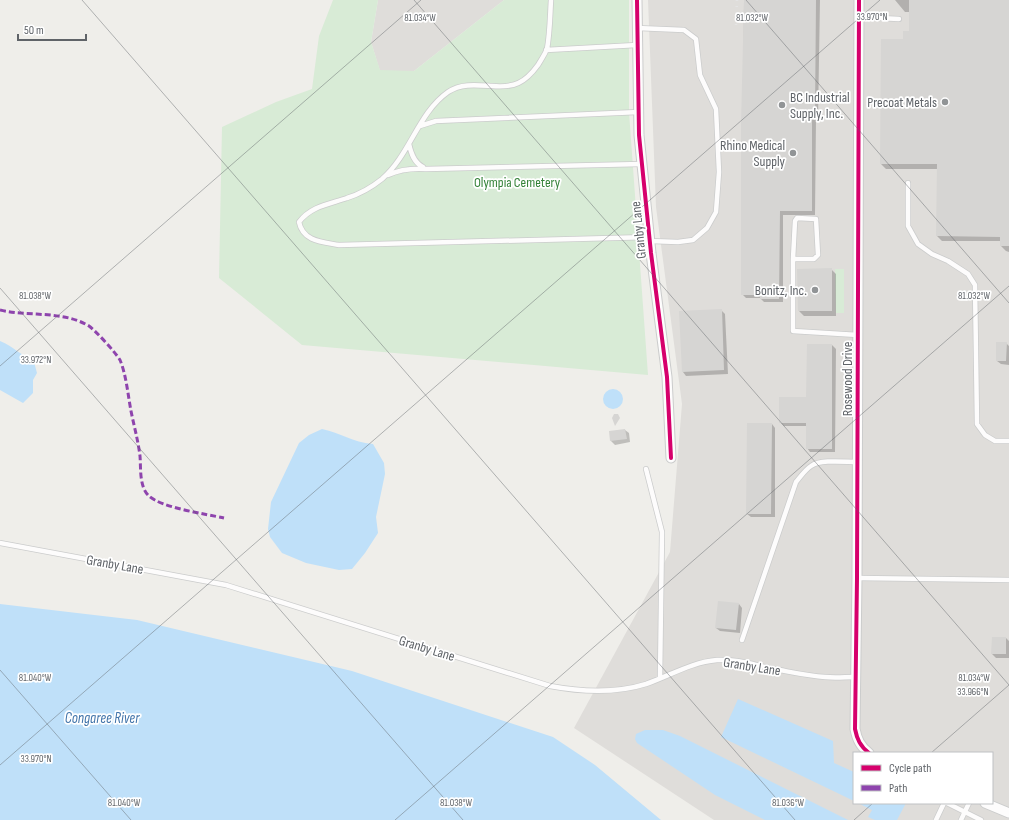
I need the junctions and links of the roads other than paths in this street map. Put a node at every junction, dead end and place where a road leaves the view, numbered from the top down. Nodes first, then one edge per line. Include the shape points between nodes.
1 (551, 0) edge
2 (637, 0) edge
3 (859, 0) edge
4 (859, 17) junction
5 (899, 19) dead end
6 (637, 28) junction
7 (637, 45) junction
8 (546, 50) junction
9 (639, 112) junction
10 (427, 115) junction
11 (434, 122) junction
12 (420, 126) junction
13 (409, 144) junction
14 (642, 164) junction
15 (426, 169) junction
16 (383, 178) junction
17 (908, 183) dead end
18 (650, 239) junction
19 (792, 259) junction
20 (858, 335) junction
21 (1009, 441) edge
22 (670, 458) dead end
23 (858, 462) junction
24 (646, 469) dead end
25 (0, 543) edge
26 (857, 578) junction
27 (1009, 580) edge
28 (742, 640) dead end
29 (855, 677) junction
30 (660, 678) junction
31 (868, 752) edge
32 (945, 804) edge
33 (948, 804) edge
34 (969, 804) edge
35 (987, 804) edge
36 (965, 812) junction
37 (1009, 814) edge
38 (936, 820) edge
39 (961, 820) edge
40 (981, 820) edge
41 (1006, 820) edge

1 - 8 lane
2 - 6 street, Granby Lane
3 - 4 street, Rosewood Drive
4 - 5 lane
4 - 20 street, Rosewood Drive
6 - 7 street, Granby Lane
6 - 18 lane via 684,30 696,39 700,75 716,109 719,172 716,212 707,228 693,240 678,242
7 - 8 lane
7 - 9 street, Granby Lane
8 - 10 lane via 532,73 520,83 498,87 456,87 439,99
9 - 11 lane
9 - 14 street, Granby Lane
10 - 11 lane
10 - 12 lane
11 - 12 lane
12 - 13 lane
13 - 15 lane via 414,160
13 - 16 lane
14 - 15 lane
14 - 18 street, Granby Lane
15 - 16 lane via 405,169
16 - 18 lane via 363,191 312,210 299,222 300,227 314,241 339,245
17 - 21 lane via 908,226 918,244 968,274 975,285 977,424 995,441
18 - 22 street, Granby Lane via 667,376
19 - 19 lane via 795,220 816,219 818,255 814,259
19 - 20 lane via 793,331
20 - 23 street, Rosewood Drive
23 - 26 street, Rosewood Drive
23 - 28 lane via 818,463 805,471 796,482
24 - 30 lane via 662,532
25 - 30 lane, Granby Lane via 226,585 550,686 595,692 611,691 646,684
26 - 27 lane
26 - 29 street, Rosewood Drive
29 - 30 lane, Granby Lane via 826,678 750,662 715,660
29 - 31 street, Rosewood Drive via 855,729 862,748
32 - 38 lane
33 - 36 lane
34 - 36 lane
35 - 37 street
36 - 39 lane
36 - 40 lane
37 - 41 lane

